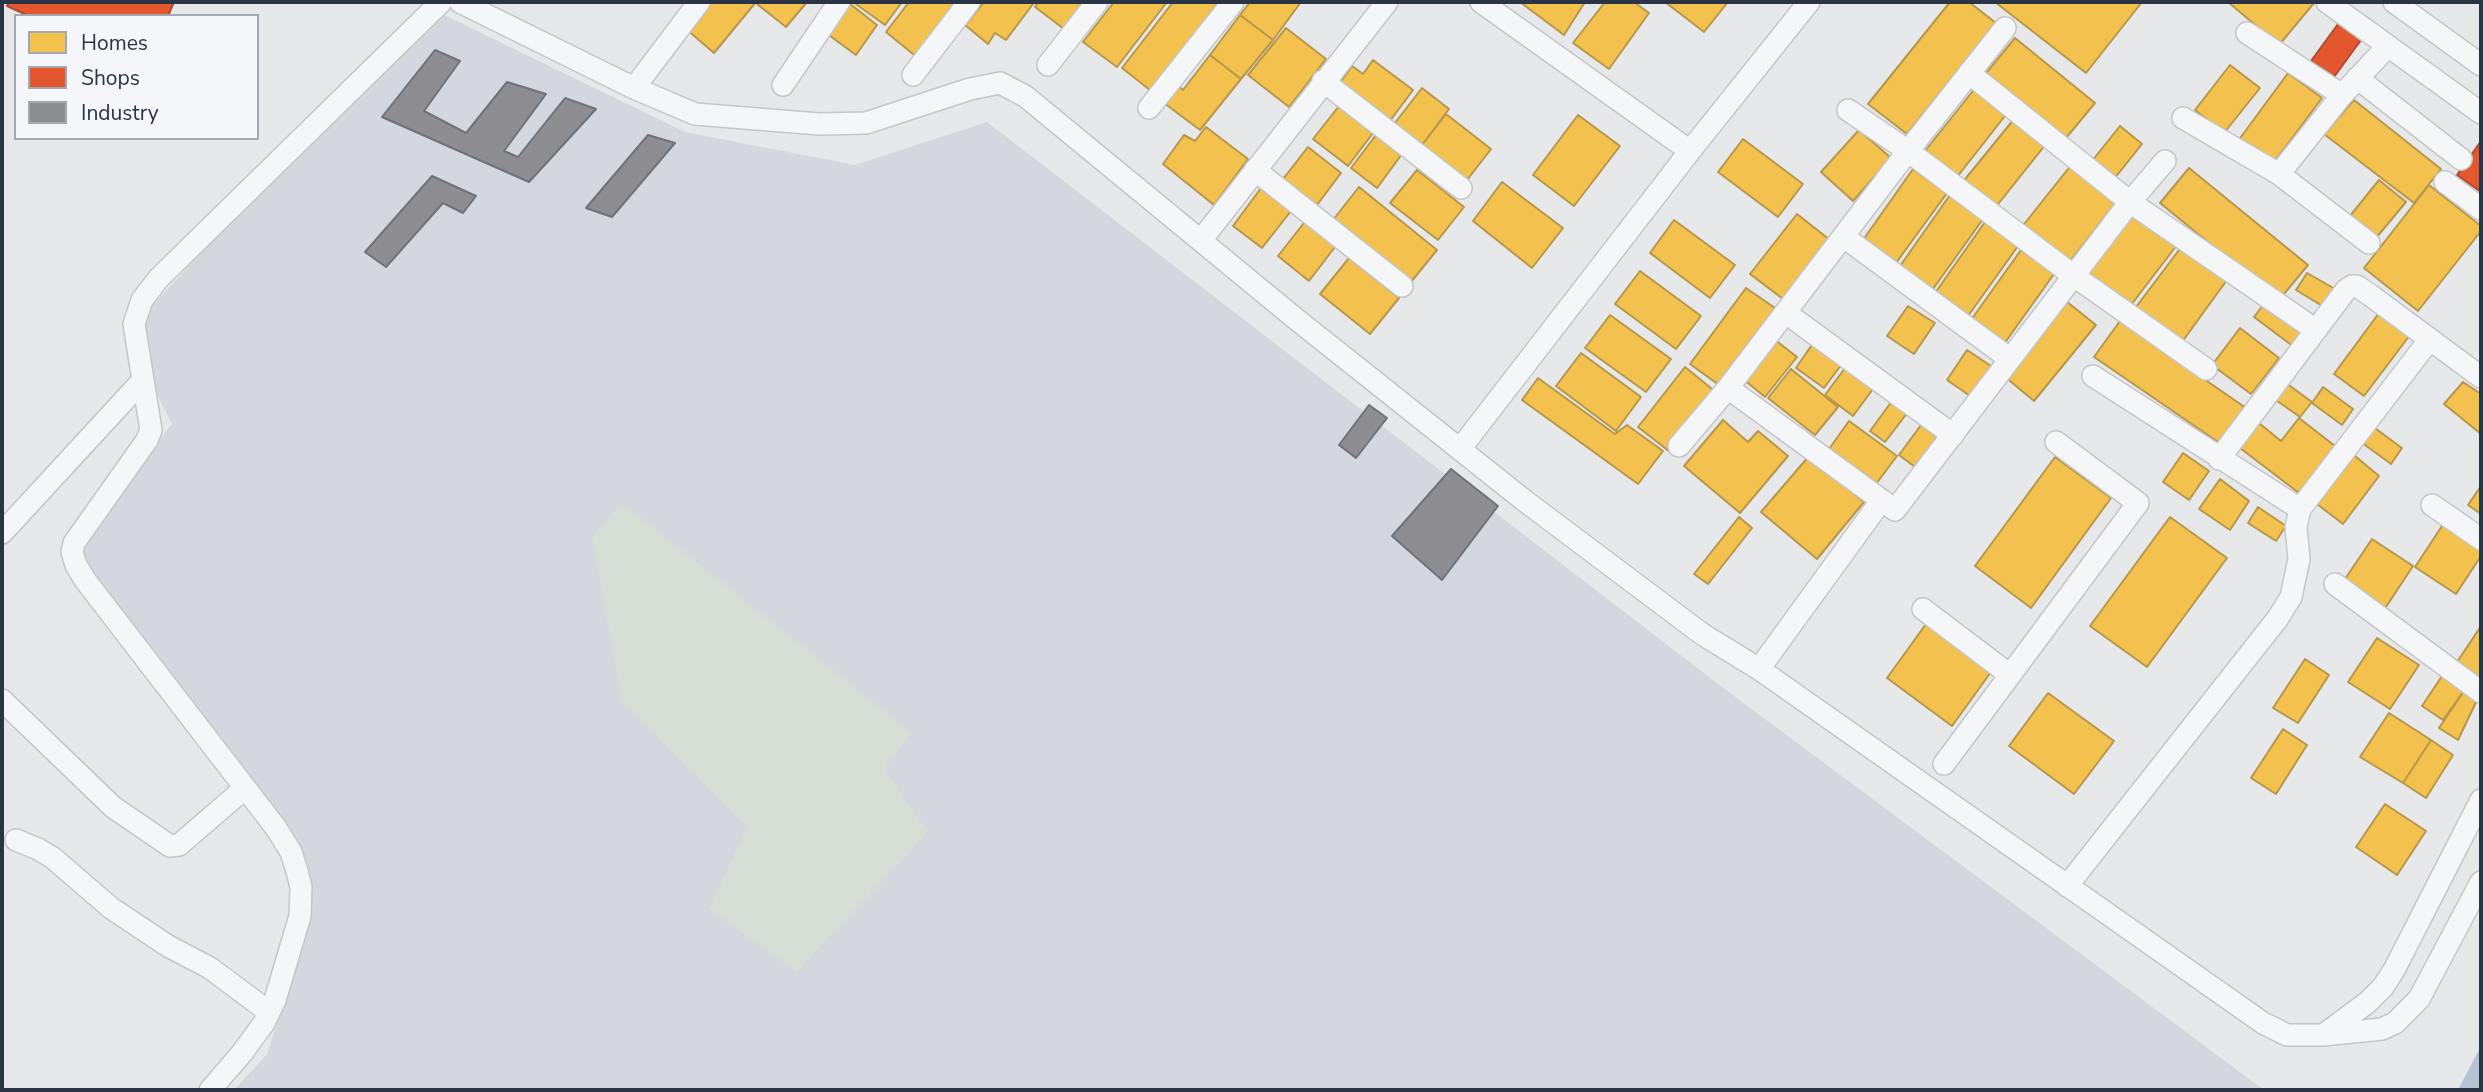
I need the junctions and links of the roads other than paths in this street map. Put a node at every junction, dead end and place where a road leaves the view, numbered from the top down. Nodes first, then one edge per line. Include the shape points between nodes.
1 (441, 2) edge
2 (460, 2) edge
3 (699, 2) edge
4 (839, 2) edge
5 (970, 2) edge
6 (1097, 2) edge
7 (1233, 2) edge
8 (1387, 2) edge
9 (1482, 2) edge
10 (1809, 2) edge
11 (2327, 2) edge
12 (2400, 6) edge
13 (2005, 28) dead end
14 (2247, 33) dead end
15 (2385, 44) junction
16 (1048, 65) dead end
17 (2481, 65) edge
18 (1969, 73) junction
19 (914, 75) dead end
20 (2357, 78) junction
21 (1323, 81) junction
22 (783, 85) dead end
23 (634, 88) junction
24 (2343, 95) junction
25 (1149, 108) dead end
26 (1848, 110) dead end
27 (2481, 113) edge
28 (2183, 118) dead end
29 (1908, 150) junction
30 (1690, 152) junction
31 (2460, 159) dead end
32 (2165, 161) dead end
33 (1255, 170) junction
34 (2279, 174) junction
35 (2445, 182) dead end
36 (1461, 188) dead end
37 (2130, 202) junction
38 (2481, 209) edge
39 (1844, 237) junction
40 (1202, 239) junction
41 (2370, 243) dead end
42 (2074, 275) junction
43 (1402, 286) dead end
44 (1786, 313) junction
45 (2310, 326) dead end
46 (2430, 339) junction
47 (2010, 359) junction
48 (2206, 369) dead end
49 (2093, 376) dead end
50 (2481, 377) edge
51 (144, 380) junction
52 (1728, 388) junction
53 (1953, 435) junction
54 (2056, 442) dead end
55 (1679, 446) dead end
56 (1460, 449) junction
57 (2219, 459) junction
58 (1881, 501) junction
59 (2432, 505) dead end
60 (2300, 509) junction
61 (2, 533) edge
62 (2481, 539) edge
63 (2335, 584) dead end
64 (1923, 609) dead end
65 (1759, 669) junction
66 (2010, 675) junction
67 (2481, 692) edge
68 (2, 700) edge
69 (1944, 764) dead end
70 (245, 788) junction
71 (2481, 800) edge
72 (16, 840) dead end
73 (2481, 882) edge
74 (2067, 886) junction
75 (269, 1012) junction
76 (2323, 1035) junction
77 (209, 1090) edge

1 - 51 street via 159,278 142,300 134,324
2 - 23 street
3 - 23 street
4 - 22 street
5 - 19 street
6 - 16 street
7 - 25 street
8 - 21 street
9 - 30 street
10 - 30 street
11 - 15 street
12 - 15 street
12 - 17 street
13 - 18 street
14 - 24 street
15 - 20 street
15 - 27 street
18 - 29 street
18 - 37 street
20 - 24 street
20 - 31 street
21 - 33 street
21 - 36 street
23 - 40 street via 695,114 819,124 866,123 1000,83 1024,96
24 - 34 street
26 - 29 street
28 - 34 street
29 - 39 street
29 - 42 street
30 - 56 street
32 - 37 street
33 - 40 street
33 - 43 street
34 - 41 street
35 - 38 street
37 - 42 street
37 - 45 street
39 - 44 street
39 - 47 street
40 - 56 street
42 - 47 street
42 - 48 street
44 - 52 street
44 - 53 street
46 - 50 street
46 - 57 street via 2352,286
46 - 60 street
47 - 53 street
49 - 57 street
51 - 61 street
51 - 70 street via 151,420 148,440 72,552 85,580
52 - 55 street
52 - 58 street
53 - 58 street via 1895,510
54 - 66 street via 2138,503
56 - 65 street via 1702,634
57 - 60 street
58 - 65 street
59 - 62 street
60 - 74 street via 2299,559 2291,597
63 - 67 street
64 - 66 street
65 - 74 street
66 - 69 street
68 - 70 street via 113,807 170,846 179,845
70 - 75 street via 291,852 301,887 300,916
71 - 76 street via 2383,987
72 - 75 street via 53,858 111,908 210,968
73 - 76 street via 2408,1012 2382,1028
74 - 76 street via 2263,1024 2287,1035
75 - 77 street via 243,1053

